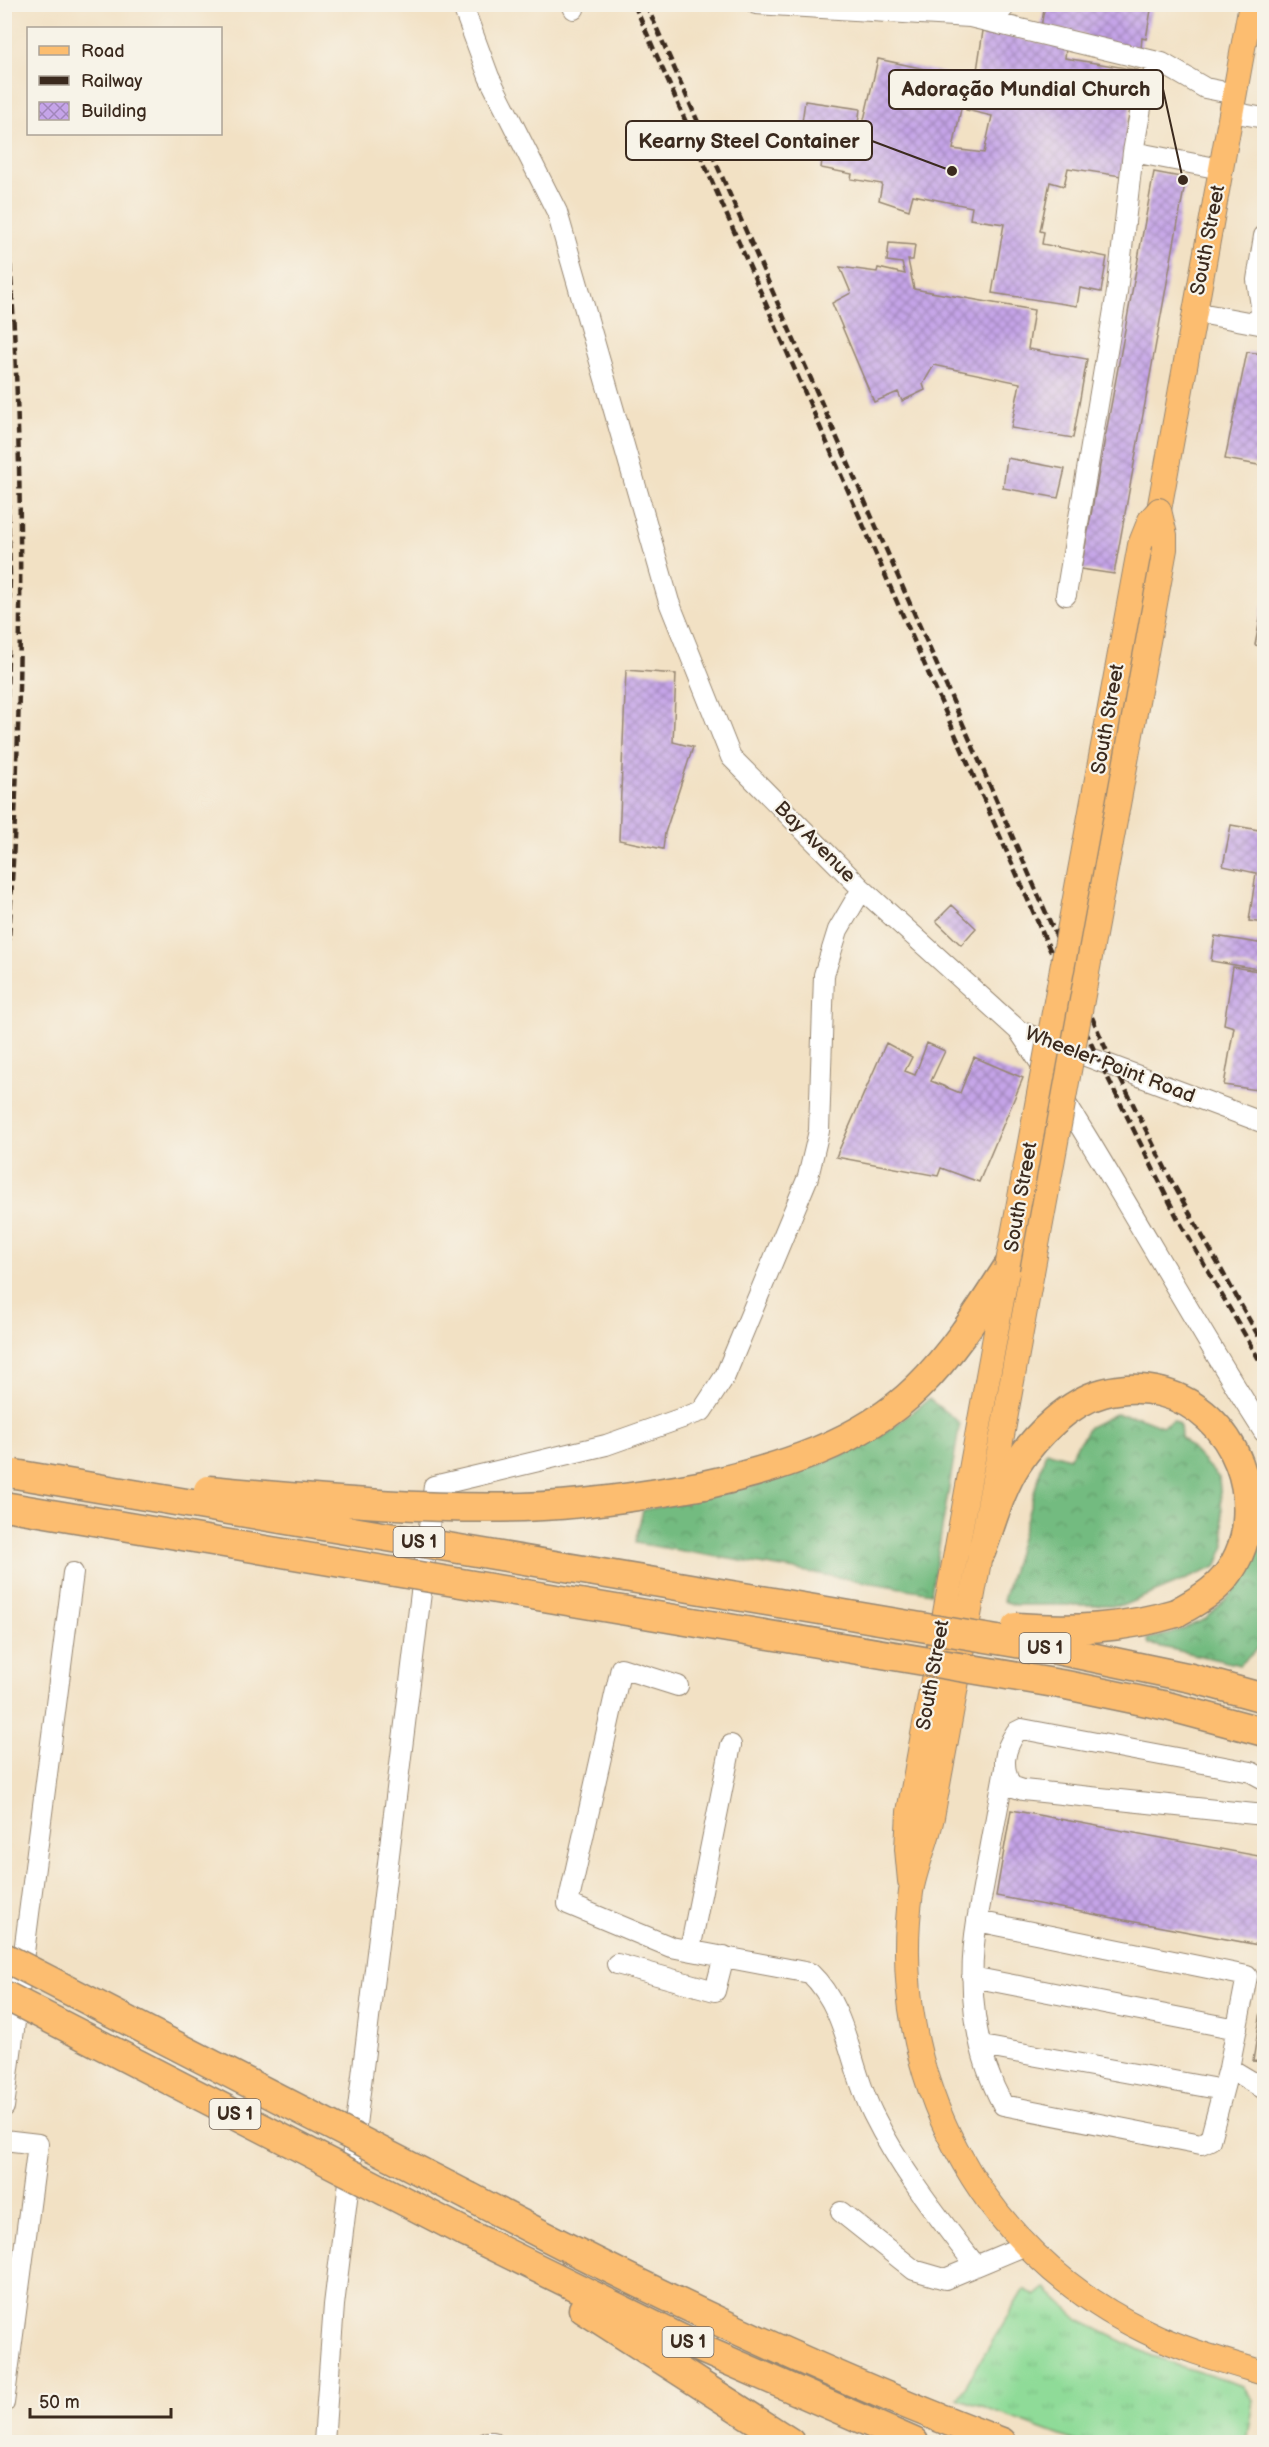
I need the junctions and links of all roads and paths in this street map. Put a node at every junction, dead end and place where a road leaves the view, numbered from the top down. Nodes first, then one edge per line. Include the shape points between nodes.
1 (462, 4) edge
2 (756, 4) edge
3 (1007, 4) edge
4 (1251, 4) edge
5 (991, 22) junction
6 (1162, 63) junction
7 (1233, 103) junction
8 (1264, 118) edge
9 (1133, 152) junction
10 (1221, 169) junction
11 (1264, 236) edge
12 (1194, 312) junction
13 (1262, 325) edge
14 (1066, 595) dead end
15 (862, 889) junction
16 (1019, 1031) junction
17 (1264, 1123) edge
18 (1020, 1270) junction
19 (1264, 1432) edge
20 (10, 1474) edge
21 (4, 1506) edge
22 (981, 1552) junction
23 (73, 1573) dead end
24 (822, 1610) junction
25 (678, 1686) dead end
26 (1264, 1698) edge
27 (1264, 1732) edge
28 (731, 1746) dead end
29 (1005, 1768) junction
30 (1264, 1779) edge
31 (1264, 1815) edge
32 (911, 1889) junction
33 (977, 1921) junction
34 (690, 1950) junction
35 (724, 1956) junction
36 (4, 1957) edge
37 (617, 1964) dead end
38 (972, 1977) junction
39 (4, 1995) edge
40 (1237, 2029) junction
41 (982, 2046) junction
42 (1228, 2068) junction
43 (1264, 2089) edge
44 (1222, 2090) junction
45 (4, 2107) edge
46 (4, 2140) edge
47 (841, 2212) dead end
48 (466, 2233) junction
49 (1026, 2245) junction
50 (976, 2266) junction
51 (1264, 2373) edge
52 (4, 2403) edge
53 (324, 2442) edge
54 (487, 2442) edge
55 (493, 2442) edge
56 (790, 2442) edge
57 (914, 2442) edge
58 (1002, 2442) edge

1 - 15 street, Bay Avenue via 489,77 557,212 669,602 731,757
2 - 5 street via 970,16
3 - 5 street
4 - 7 main road, South Street
5 - 6 street
6 - 7 street
6 - 9 street via 1145,86
7 - 8 street
7 - 10 main road, South Street
9 - 10 street
9 - 14 street via 1117,292
10 - 12 main road, South Street
11 - 13 street via 1257,280
12 - 13 street
12 - 18 main road, South Street, bridge via 1159,510 1150,520 1140,545
15 - 16 street, Wheeler Point Road
15 - 53 street, Bay Avenue via 838,930 824,975 819,1131 808,1178 725,1376 702,1411 606,1445 434,1486 334,2305
16 - 17 street, Wheeler Point Road
16 - 19 street via 1071,1107 1210,1347
18 - 20 highway, bridge via 896,1407 828,1446 770,1468 704,1485 582,1503 464,1507
18 - 22 main road, South Street
18 - 32 main road, South Street via 909,1812
20 - 24 highway, US 1, bridge
21 - 27 highway, bridge via 1066,1685 1178,1708
22 - 24 highway, bridge via 1016,1466 1053,1422 1103,1393 1154,1391 1181,1398 1200,1409 1232,1446 1244,1472 1249,1503 1247,1530 1237,1558 1219,1584 1176,1613 1133,1625 1071,1630
22 - 32 main road, South Street via 932,1817
23 - 45 street
24 - 26 highway, US 1, bridge via 1124,1663
25 - 34 street via 621,1668 568,1904 671,1947
28 - 34 street
29 - 30 street via 1009,1744 1016,1732 1022,1730 1251,1772
29 - 31 street via 1011,1786 1023,1790
29 - 33 street
32 - 49 main road, South Street via 908,1977 917,2049 938,2113 970,2173
33 - 38 street
33 - 40 street via 1247,1976
34 - 35 street
35 - 37 street via 715,1991
35 - 50 street via 810,1973 823,1986 837,2013 873,2114 926,2201
36 - 58 highway, bridge via 595,2262 866,2388
38 - 40 street
38 - 41 street via 971,1997
39 - 48 highway, US 1, bridge
40 - 42 street
41 - 44 street
41 - 44 street via 1004,2105 1201,2144 1210,2140
42 - 43 street
42 - 44 street
46 - 52 street via 38,2144
47 - 50 street via 914,2270 945,2279
48 - 56 highway
48 - 57 highway, US 1 via 704,2350
49 - 50 street
49 - 51 main road, South Street via 1086,2296 1144,2331
54 - 55 street

